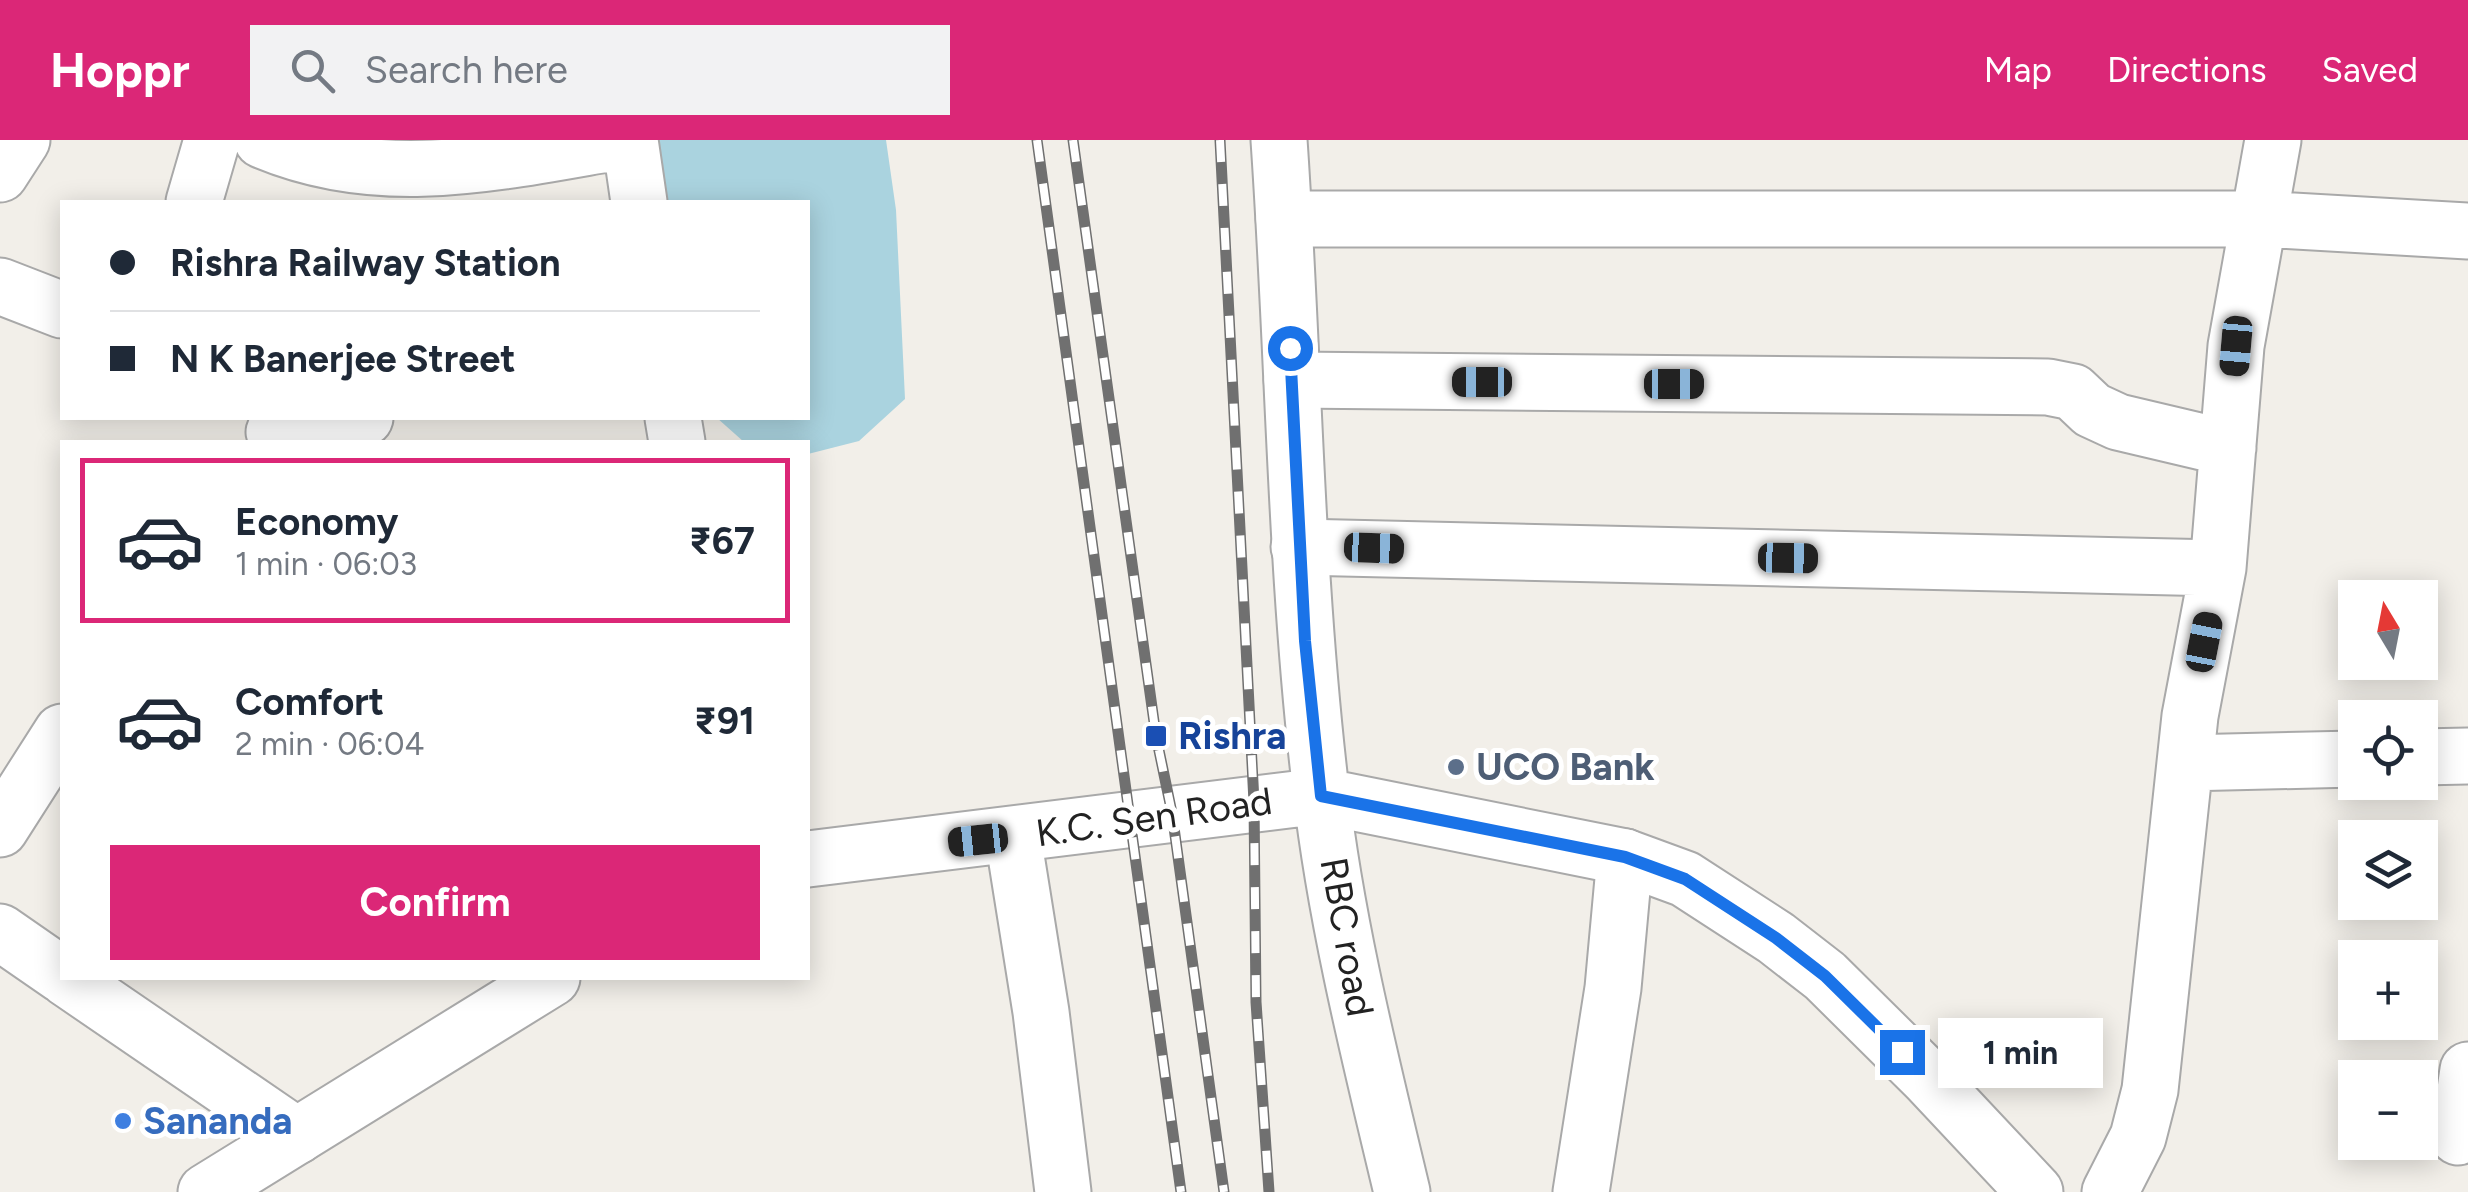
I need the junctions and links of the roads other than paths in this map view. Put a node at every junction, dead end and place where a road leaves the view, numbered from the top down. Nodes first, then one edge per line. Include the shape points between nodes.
1 (22, 140) edge
2 (212, 140) edge
3 (262, 140) edge
4 (1279, 140) edge
5 (2274, 140) edge
6 (0, 174) edge
7 (195, 200) edge
8 (639, 200) edge
9 (1284, 218) junction
10 (2261, 219) junction
11 (2468, 231) edge
12 (0, 286) edge
13 (60, 309) edge
14 (1292, 380) junction
15 (351, 420) edge
16 (274, 431) edge
17 (2228, 448) junction
18 (1300, 547) junction
19 (2218, 568) junction
20 (60, 735) edge
21 (2468, 756) edge
22 (2438, 757) edge
23 (2338, 759) edge
24 (2185, 763) junction
25 (1321, 796) junction
26 (0, 828) edge
27 (1013, 836) junction
28 (1625, 857) junction
29 (810, 859) edge
30 (0, 932) edge
31 (60, 973) edge
32 (70, 980) edge
33 (549, 980) edge
34 (2468, 1070) edge
35 (297, 1136) junction
36 (2458, 1137) dead end
37 (2014, 1185) edge
38 (206, 1192) edge
39 (1063, 1192) edge
40 (1402, 1192) edge
41 (1581, 1192) edge
42 (2110, 1192) edge

1 - 6 street
2 - 7 street
3 - 8 street via 330,164 408,170 490,164 630,140
4 - 9 street, RBC road
5 - 10 street
9 - 10 street
9 - 14 street, RBC road
10 - 11 street
10 - 17 street via 2236,346
12 - 13 street
14 - 17 street via 2048,387 2072,392 2118,422
14 - 18 street, RBC road
15 - 16 street
17 - 19 street
18 - 19 street
18 - 25 street, RBC road
19 - 24 street
20 - 26 street
21 - 22 street
23 - 24 street
24 - 42 street via 2150,1090 2138,1137
25 - 27 street, K.C. Sen Road
25 - 28 street, K.C. Sen Road
25 - 40 street, RBC road via 1369,1056
27 - 29 street, K.C. Sen Road
27 - 39 street
28 - 37 street, K.C. Sen Road via 1685,879 1825,976
28 - 41 street via 1614,988
30 - 31 street
32 - 35 street
33 - 35 street
34 - 36 street
35 - 38 street

